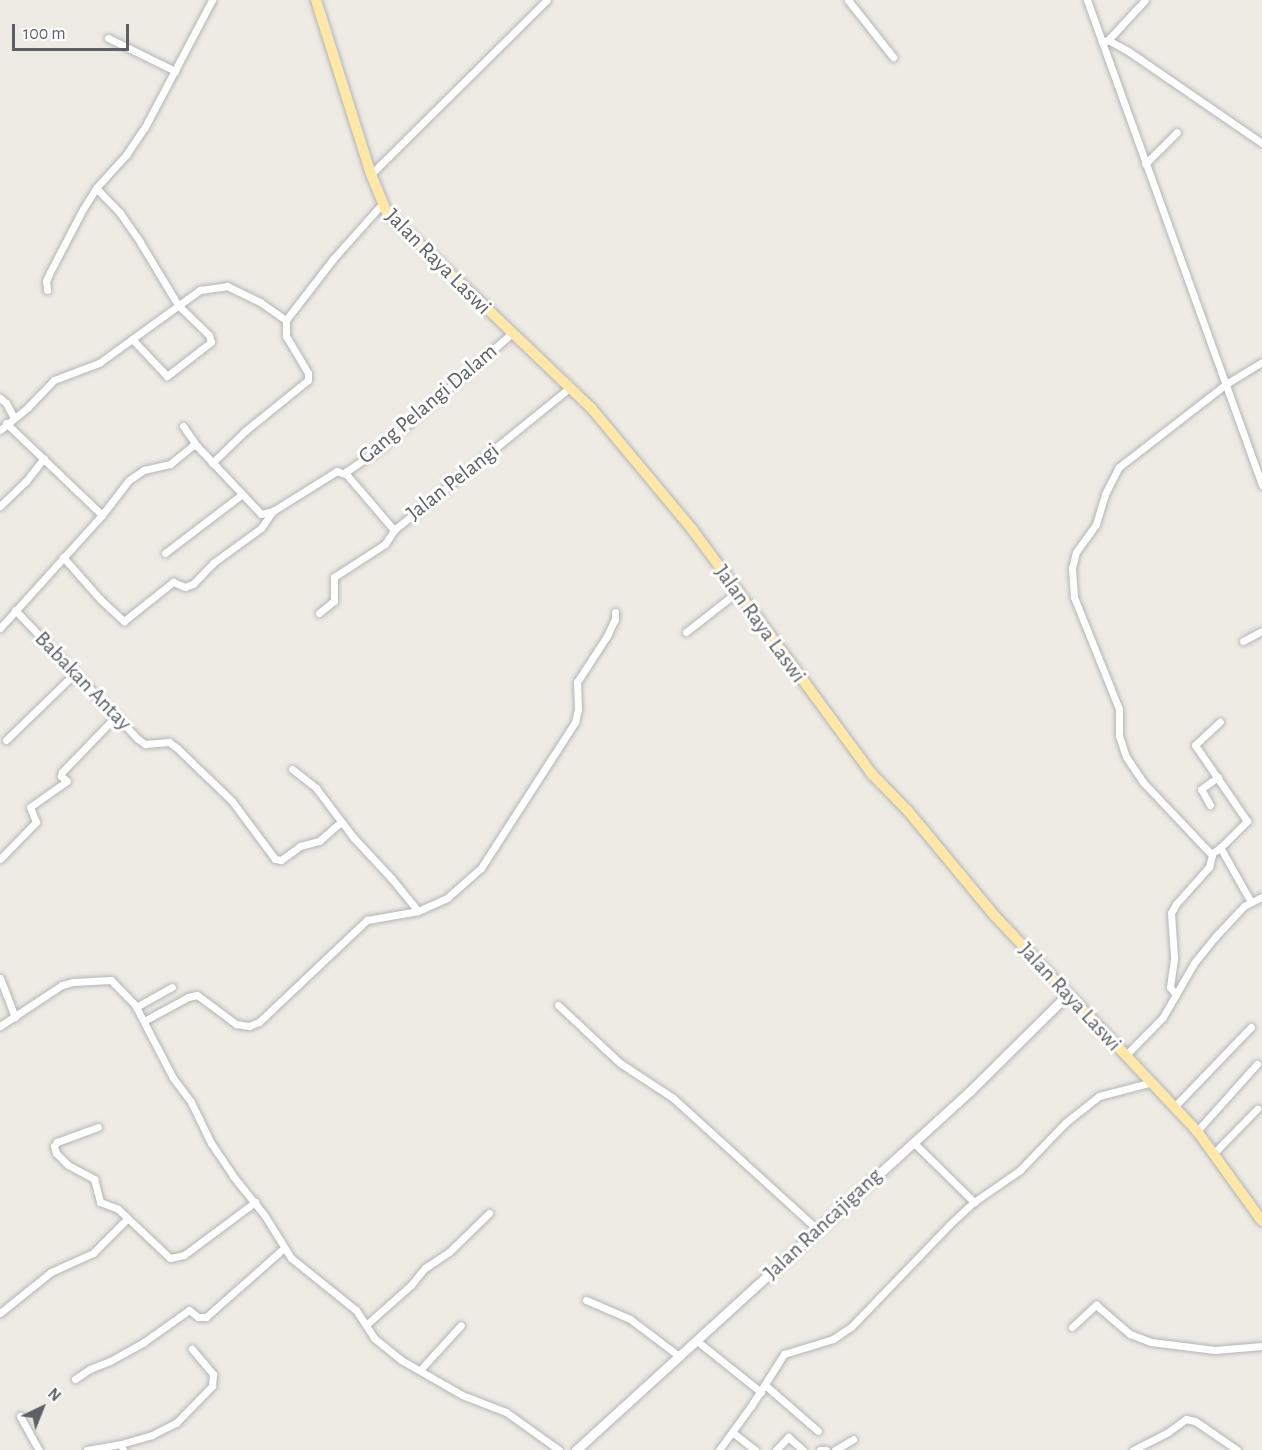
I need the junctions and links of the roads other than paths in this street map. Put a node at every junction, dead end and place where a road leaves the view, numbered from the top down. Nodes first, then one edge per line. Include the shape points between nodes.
1 (212, 0) edge
2 (316, 0) edge
3 (547, 0) edge
4 (848, 0) edge
5 (1087, 0) edge
6 (1145, 0) edge
7 (108, 38) dead end
8 (1105, 41) junction
9 (893, 57) dead end
10 (175, 71) junction
11 (1177, 132) dead end
12 (1261, 140) edge
13 (1144, 164) junction
14 (370, 174) junction
15 (96, 188) junction
16 (382, 204) junction
17 (47, 290) dead end
18 (178, 305) junction
19 (286, 320) junction
20 (511, 334) junction
21 (132, 339) junction
22 (1262, 362) edge
23 (568, 389) junction
24 (1227, 389) junction
25 (0, 398) edge
26 (14, 418) junction
27 (6, 423) junction
28 (183, 426) dead end
29 (0, 430) edge
30 (197, 446) junction
31 (44, 458) junction
32 (212, 463) junction
33 (344, 473) junction
34 (1262, 485) edge
35 (241, 495) junction
36 (0, 506) edge
37 (273, 511) junction
38 (102, 515) junction
39 (394, 530) junction
40 (165, 554) dead end
41 (63, 557) junction
42 (737, 592) junction
43 (15, 610) junction
44 (615, 612) dead end
45 (319, 613) dead end
46 (0, 628) edge
47 (686, 632) dead end
48 (1262, 632) edge
49 (1243, 641) dead end
50 (74, 674) junction
51 (116, 716) junction
52 (1220, 722) dead end
53 (6, 740) dead end
54 (292, 769) dead end
55 (1218, 777) junction
56 (1210, 805) dead end
57 (341, 822) junction
58 (1216, 851) junction
59 (0, 859) edge
60 (1262, 897) edge
61 (1251, 902) junction
62 (418, 911) junction
63 (0, 978) edge
64 (171, 987) dead end
65 (1174, 992) junction
66 (1067, 995) junction
67 (558, 1005) dead end
68 (136, 1007) junction
69 (15, 1017) junction
70 (144, 1021) junction
71 (0, 1026) edge
72 (1251, 1027) dead end
73 (1125, 1056) junction
74 (1257, 1064) dead end
75 (1149, 1083) junction
76 (1174, 1107) junction
77 (1257, 1109) dead end
78 (98, 1127) dead end
79 (1197, 1131) junction
80 (913, 1142) junction
81 (1214, 1153) junction
82 (255, 1202) junction
83 (974, 1202) junction
84 (489, 1213) dead end
85 (127, 1219) junction
86 (1262, 1221) edge
87 (817, 1229) junction
88 (284, 1248) junction
89 (586, 1300) dead end
90 (0, 1313) edge
91 (366, 1325) junction
92 (461, 1325) dead end
93 (1072, 1327) dead end
94 (697, 1341) junction
95 (1262, 1346) edge
96 (192, 1348) dead end
97 (679, 1356) junction
98 (421, 1369) junction
99 (75, 1379) dead end
100 (765, 1385) junction
101 (756, 1388) junction
102 (20, 1416) dead end
103 (818, 1431) dead end
104 (732, 1432) junction
105 (853, 1439) dead end
106 (122, 1447) edge
107 (39, 1450) edge
108 (87, 1450) edge
109 (559, 1450) edge
110 (576, 1450) edge
111 (718, 1450) edge
112 (755, 1450) edge
113 (776, 1450) edge
114 (803, 1450) edge
115 (820, 1450) edge
116 (826, 1450) edge
117 (835, 1450) edge
118 (1133, 1450) edge
119 (1237, 1450) edge

1 - 10 street
2 - 14 main road, Jalan Raya Laswi
3 - 14 street
4 - 9 street
5 - 8 street
6 - 8 street
7 - 10 street
8 - 12 street via 1176,81
8 - 13 street
10 - 15 street via 145,127
11 - 13 street
13 - 24 street
14 - 16 main road, Jalan Raya Laswi
15 - 17 street via 50,272
15 - 18 street via 133,232
16 - 19 street
16 - 20 main road, Jalan Raya Laswi via 408,236
18 - 19 street via 200,290 227,286
18 - 21 street
18 - 21 street via 211,342 169,376
19 - 32 street via 286,336 308,373 308,380
20 - 23 main road, Jalan Raya Laswi
20 - 33 street, Gang Pelangi Dalam via 378,450
21 - 26 street via 99,363 54,380
22 - 24 street
23 - 39 street, Jalan Pelangi
23 - 42 main road, Jalan Raya Laswi via 592,409 669,498
24 - 34 street
24 - 58 street via 1119,467 1096,524 1076,552 1071,580 1074,597 1118,704 1119,736 1126,757 1148,786
25 - 26 street
26 - 27 street
27 - 29 street
27 - 31 street
28 - 30 street
30 - 32 street
30 - 38 street via 170,464 134,476
31 - 36 street
31 - 38 street
32 - 35 street
33 - 37 street via 337,471
33 - 39 street, Jalan Pelangi
35 - 37 street via 261,514
35 - 40 street
37 - 41 street via 261,528 213,563 193,584 185,587 173,582 124,621
38 - 41 street
39 - 45 street via 385,544 334,577 334,601
41 - 43 street
42 - 47 street
42 - 66 main road, Jalan Raya Laswi via 871,773
43 - 46 street
43 - 50 street, Babakan Antay
44 - 62 street via 610,630 577,682 575,722 485,861 447,898
48 - 49 street
50 - 51 street, Babakan Antay
50 - 53 street
51 - 57 street, Babakan Antay via 145,744 173,744 232,801 278,860 300,846 319,841
51 - 59 street via 62,772 67,781 30,807 36,822
52 - 55 street via 1196,744
54 - 57 street via 312,784
55 - 56 street via 1201,789
55 - 58 street via 1247,821
57 - 62 street
58 - 61 street
58 - 65 street via 1209,867 1171,913
60 - 61 street
61 - 65 street via 1239,910
62 - 70 street via 368,920 259,1022 249,1026 236,1024 197,995
63 - 69 street
64 - 68 street
65 - 73 street via 1163,1017
66 - 73 main road, Jalan Raya Laswi
66 - 80 main road, Jalan Rancajigang
67 - 87 street via 620,1063 673,1098
68 - 69 street via 111,980 100,979 62,985
68 - 70 street
69 - 71 street
70 - 82 street via 212,1143
72 - 76 street
73 - 75 main road, Jalan Raya Laswi
74 - 79 street
75 - 76 main road, Jalan Raya Laswi
75 - 83 street via 1099,1096 1065,1123 1020,1170
76 - 79 main road, Jalan Raya Laswi
77 - 81 street
78 - 85 street via 57,1142 55,1150 68,1165 94,1179 100,1202 115,1207
79 - 81 main road, Jalan Raya Laswi
80 - 83 street
80 - 87 main road, Jalan Rancajigang
81 - 86 main road, Jalan Raya Laswi
82 - 85 street via 176,1258 166,1256
82 - 88 street
83 - 100 street via 851,1327 833,1339 784,1354
84 - 91 street
85 - 90 street via 96,1251 51,1272
87 - 94 main road, Jalan Rancajigang
88 - 91 street via 303,1269 356,1310
88 - 99 street via 206,1317 189,1311 144,1342
89 - 97 street via 632,1320
91 - 98 street via 383,1346
92 - 98 street
93 - 95 street via 1096,1305 1130,1334 1151,1342 1215,1350
94 - 97 main road, Jalan Rancajigang
94 - 101 street
96 - 106 street via 213,1374 212,1386 176,1423
97 - 110 main road, Jalan Rancajigang
98 - 109 street via 462,1395 506,1412
100 - 101 street
100 - 103 street
101 - 104 street
102 - 107 street
104 - 111 street
104 - 112 street
105 - 117 street
106 - 108 street
113 - 114 street via 788,1437
115 - 116 street
118 - 119 street via 1191,1419

